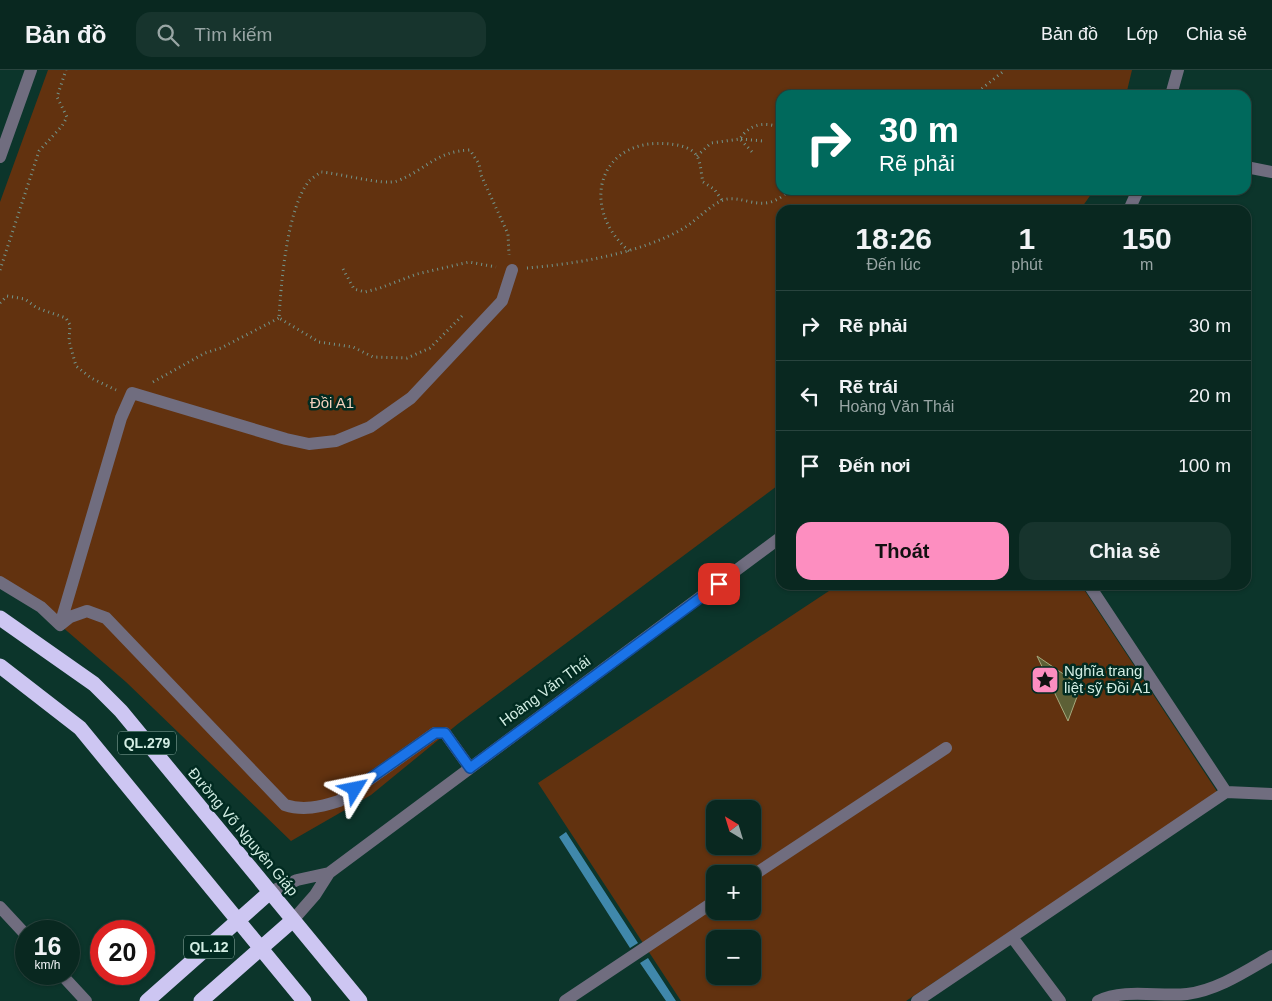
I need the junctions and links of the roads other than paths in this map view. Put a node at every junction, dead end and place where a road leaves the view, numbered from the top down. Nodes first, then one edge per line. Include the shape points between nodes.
1 (31, 70) edge
2 (1178, 70) edge
3 (1172, 90) edge
4 (0, 157) edge
5 (1251, 168) edge
6 (1272, 172) edge
7 (512, 270) road end
8 (776, 541) edge
9 (0, 582) edge
10 (1092, 590) edge
11 (0, 618) edge
12 (60, 624) junction
13 (0, 666) edge
14 (946, 748) dead end
15 (470, 768) junction
16 (1226, 792) junction
17 (1272, 794) edge
18 (761, 870) edge
19 (328, 873) junction
20 (270, 892) junction
21 (0, 907) edge
22 (706, 907) edge
23 (293, 920) junction
24 (238, 922) junction
25 (15, 924) edge
26 (1012, 937) junction
27 (261, 948) junction
28 (1272, 956) edge
29 (71, 985) edge
30 (86, 1001) edge
31 (147, 1001) edge
32 (201, 1001) edge
33 (304, 1001) edge
34 (360, 1001) edge
35 (565, 1001) edge
36 (917, 1001) edge
37 (1060, 1001) edge
38 (1098, 1001) edge

1 - 4 street
2 - 3 street
5 - 6 street
7 - 12 street via 502,301 411,398 370,427 336,442 309,444 286,440 131,395 121,418
8 - 15 street, Hoàng Văn Thái
9 - 12 street via 41,607
10 - 16 street
11 - 20 highway, Đường Võ Nguyên Giáp / QL.279 via 94,684 121,712
12 - 15 street via 87,611 106,618 284,804 298,809 339,801 435,733 445,733
13 - 24 highway, QL.279 via 80,728
14 - 18 street
15 - 19 street, Hoàng Văn Thái
16 - 17 street
16 - 26 street
19 - 20 street via 297,880
19 - 23 street via 315,895
20 - 23 highway, Đường Võ Nguyên Giáp / QL.279
20 - 24 highway, QL.12
21 - 25 street
22 - 35 street
23 - 27 highway
23 - 34 highway, Đường Võ Nguyên Giáp / QL.279
24 - 27 highway, QL.279
24 - 31 highway, QL.12
26 - 36 street
26 - 37 street
27 - 32 highway, QL.12
27 - 33 highway, QL.279
28 - 38 street via 1216,986 1187,994 1115,996
29 - 30 street

